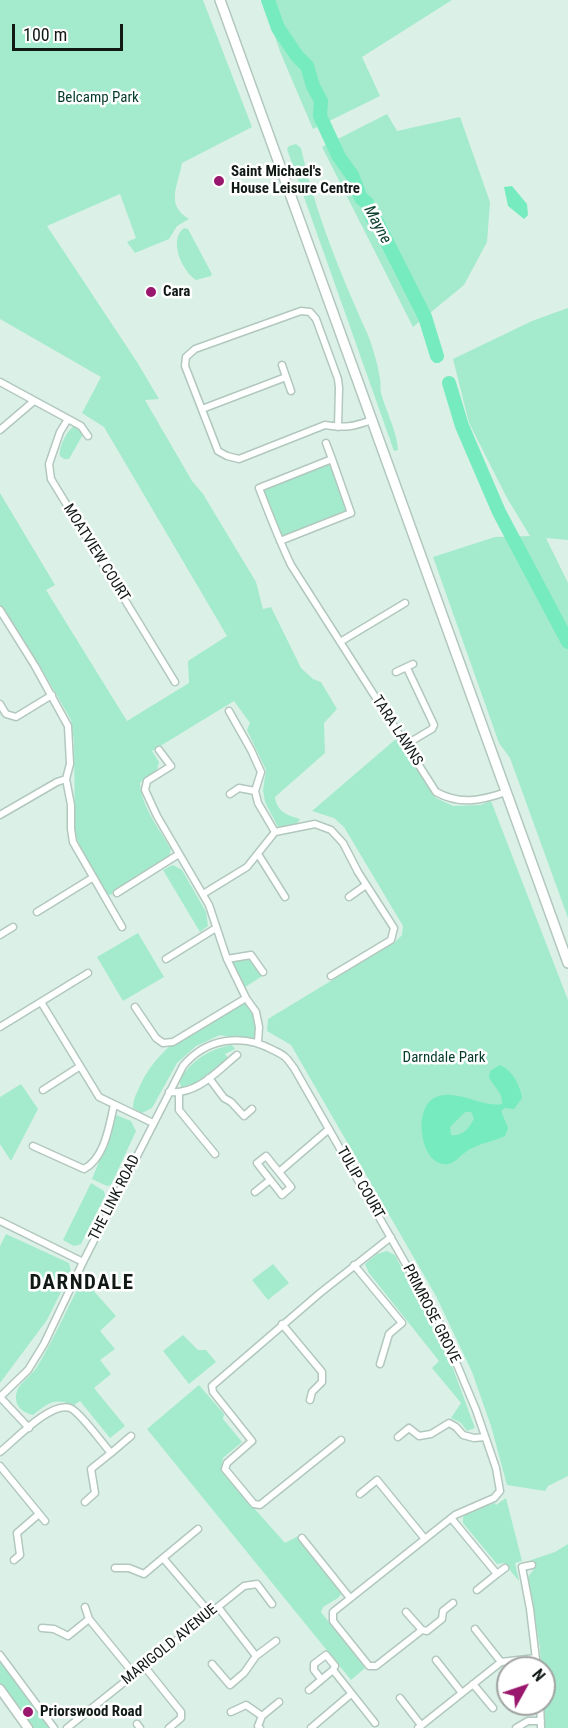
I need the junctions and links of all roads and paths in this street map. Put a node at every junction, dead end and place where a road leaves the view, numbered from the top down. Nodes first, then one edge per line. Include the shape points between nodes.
1 (220, 0) edge
2 (282, 365) dead end
3 (286, 377) junction
4 (0, 382) edge
5 (291, 391) dead end
6 (34, 401) junction
7 (202, 409) junction
8 (68, 419) junction
9 (372, 420) junction
10 (338, 427) junction
11 (0, 430) edge
12 (88, 436) dead end
13 (326, 443) dead end
14 (332, 459) junction
15 (280, 542) junction
16 (405, 603) dead end
17 (0, 610) edge
18 (339, 642) junction
19 (396, 672) dead end
20 (175, 682) dead end
21 (52, 695) junction
22 (0, 704) edge
23 (230, 711) dead end
24 (405, 745) junction
25 (159, 750) dead end
26 (66, 779) junction
27 (255, 791) junction
28 (506, 792) junction
29 (230, 794) dead end
30 (0, 815) edge
31 (275, 832) junction
32 (179, 854) junction
33 (258, 854) junction
34 (92, 878) junction
35 (366, 885) junction
36 (117, 893) dead end
37 (203, 894) junction
38 (285, 897) dead end
39 (349, 897) dead end
40 (37, 912) dead end
41 (13, 927) dead end
42 (122, 927) dead end
43 (216, 928) junction
44 (0, 935) edge
45 (227, 958) junction
46 (166, 959) dead end
47 (568, 963) edge
48 (263, 972) dead end
49 (88, 973) dead end
50 (331, 976) dead end
51 (246, 998) junction
52 (41, 1002) junction
53 (135, 1007) dead end
54 (0, 1027) edge
55 (258, 1042) junction
56 (237, 1055) dead end
57 (79, 1066) junction
58 (209, 1078) junction
59 (43, 1090) dead end
60 (169, 1092) junction
61 (180, 1093) junction
62 (114, 1105) junction
63 (252, 1109) dead end
64 (153, 1123) junction
65 (329, 1129) junction
66 (33, 1146) dead end
67 (215, 1155) dead end
68 (279, 1172) junction
69 (270, 1180) junction
70 (255, 1192) dead end
71 (0, 1221) edge
72 (391, 1237) junction
73 (83, 1262) junction
74 (354, 1265) junction
75 (282, 1324) junction
76 (380, 1364) dead end
77 (0, 1397) edge
78 (310, 1400) dead end
79 (29, 1428) junction
80 (131, 1436) dead end
81 (398, 1437) dead end
82 (485, 1437) junction
83 (341, 1440) dead end
84 (0, 1452) edge
85 (111, 1454) junction
86 (0, 1466) edge
87 (360, 1494) dead end
88 (85, 1502) dead end
89 (39, 1514) junction
90 (451, 1518) junction
91 (45, 1521) dead end
92 (198, 1529) dead end
93 (302, 1538) dead end
94 (425, 1539) junction
95 (163, 1558) junction
96 (14, 1560) dead end
97 (532, 1565) dead end
98 (115, 1568) dead end
99 (505, 1568) dead end
100 (497, 1574) junction
101 (477, 1590) dead end
102 (350, 1598) junction
103 (453, 1603) dead end
104 (272, 1604) dead end
105 (85, 1607) dead end
106 (218, 1607) junction
107 (406, 1611) dead end
108 (210, 1613) junction
109 (89, 1619) junction
110 (42, 1628) dead end
111 (475, 1629) dead end
112 (422, 1630) junction
113 (276, 1641) dead end
114 (0, 1655) edge
115 (256, 1656) junction
116 (496, 1656) edge
117 (536, 1656) edge
118 (436, 1660) dead end
119 (212, 1664) dead end
120 (144, 1666) junction
121 (496, 1666) edge
122 (333, 1670) junction
123 (134, 1674) junction
124 (321, 1679) junction
125 (473, 1684) junction
126 (0, 1689) edge
127 (309, 1690) dead end
128 (462, 1693) junction
129 (351, 1694) junction
130 (400, 1698) dead end
131 (279, 1702) dead end
132 (493, 1708) dead end
133 (231, 1712) dead end
134 (262, 1716) junction
135 (375, 1723) dead end
136 (541, 1724) edge
137 (420, 1727) edge
138 (28, 1728) edge
139 (54, 1728) edge
140 (67, 1728) edge
141 (169, 1728) edge
142 (260, 1728) edge
143 (311, 1728) edge
144 (516, 1728) edge

1 - 9 main road
2 - 3 street
3 - 5 street
3 - 7 street
4 - 6 street
6 - 8 street
6 - 11 street
7 - 10 street via 218,451 239,459 325,425
7 - 10 street via 186,357 195,350 301,311 310,312 338,379
8 - 12 street via 81,426
8 - 20 street, MOATVIEW COURT via 49,464 51,479
9 - 10 street
9 - 28 main road
13 - 14 street
14 - 15 street via 351,513
14 - 15 street, TARA LAWNS via 259,488
15 - 18 street, TARA LAWNS
16 - 18 street
17 - 21 street
18 - 24 street, TARA LAWNS
19 - 24 street via 410,666 434,725
21 - 22 street via 16,717 6,714
21 - 26 street via 68,726 70,764
23 - 27 street via 261,772
24 - 28 street, TARA LAWNS via 436,792 445,797 468,801
25 - 32 street via 171,766 147,781 145,790
26 - 30 street
26 - 34 street via 73,842
27 - 29 street via 239,788
27 - 31 street
28 - 47 main road
31 - 33 street
31 - 35 street via 315,824 331,830 343,843
32 - 36 street
32 - 37 street
33 - 37 street via 247,867
33 - 38 street
34 - 40 street
34 - 42 street
35 - 39 street
35 - 50 street via 394,928 392,940
37 - 43 street
41 - 44 street
43 - 45 street
43 - 46 street
45 - 48 street via 251,955
45 - 51 street
49 - 52 street
51 - 53 street via 173,1042 163,1043
51 - 55 street via 256,1012
52 - 54 street
52 - 57 street
55 - 60 street, THE LINK ROAD via 222,1041 199,1050 183,1066
55 - 65 street, TULIP COURT via 285,1056
56 - 58 street
57 - 59 street
57 - 62 street via 99,1097
58 - 61 street via 197,1088
58 - 63 street via 244,1116
60 - 61 street
60 - 64 street, THE LINK ROAD
61 - 67 street via 179,1110
62 - 64 street
62 - 66 street via 110,1130 87,1168
64 - 73 street, THE LINK ROAD
65 - 68 street, TULIP COURT
65 - 72 street, TULIP COURT
68 - 69 street via 291,1187 282,1195
68 - 69 street via 266,1156 257,1163
69 - 70 street
71 - 73 street
72 - 74 street
72 - 82 street, PRIMROSE GROVE via 440,1324
73 - 77 street, THE LINK ROAD via 44,1344 28,1370
74 - 75 street
74 - 76 street, PRIMROSE GROVE via 402,1323 389,1334
75 - 78 street via 322,1372 322,1382
75 - 83 street via 212,1386 252,1441 225,1469 254,1504 260,1505
77 - 79 street
79 - 84 street
79 - 85 street via 57,1407 70,1408
80 - 85 street
81 - 82 street via 409,1428 419,1436 449,1424 463,1436
82 - 90 street, PRIMROSE GROVE via 500,1491 494,1498
85 - 88 street via 91,1469 95,1493
86 - 89 street
87 - 94 street via 377,1480
89 - 91 street
89 - 96 street via 17,1533 20,1555
90 - 94 street
90 - 100 street
92 - 95 street
93 - 102 street
94 - 102 street
95 - 98 street via 144,1574
95 - 108 street
97 - 117 street via 522,1567
99 - 100 street
100 - 101 street
102 - 112 street via 333,1612 333,1621 369,1666 376,1666
103 - 112 street via 443,1611 442,1619 427,1631
104 - 106 street, MARIGOLD AVENUE via 257,1584 244,1586
105 - 109 street
106 - 108 street, MARIGOLD AVENUE
106 - 115 street
107 - 112 street
108 - 120 street, MARIGOLD AVENUE
109 - 110 street via 68,1636
109 - 123 street
111 - 116 street
113 - 115 street
114 - 139 street
115 - 119 street via 230,1685
118 - 128 street
120 - 123 street, MARIGOLD AVENUE
120 - 141 street via 181,1712 181,1718
121 - 125 street
122 - 124 street
122 - 124 street via 335,1666 326,1655 314,1664
122 - 129 street
123 - 140 street, MARIGOLD AVENUE
124 - 127 street
125 - 128 street
125 - 132 street
126 - 138 street
128 - 137 street
129 - 135 street
129 - 143 street
130 - 137 street
131 - 134 street
133 - 134 street via 246,1706
134 - 142 street
136 - 144 street via 528,1721

